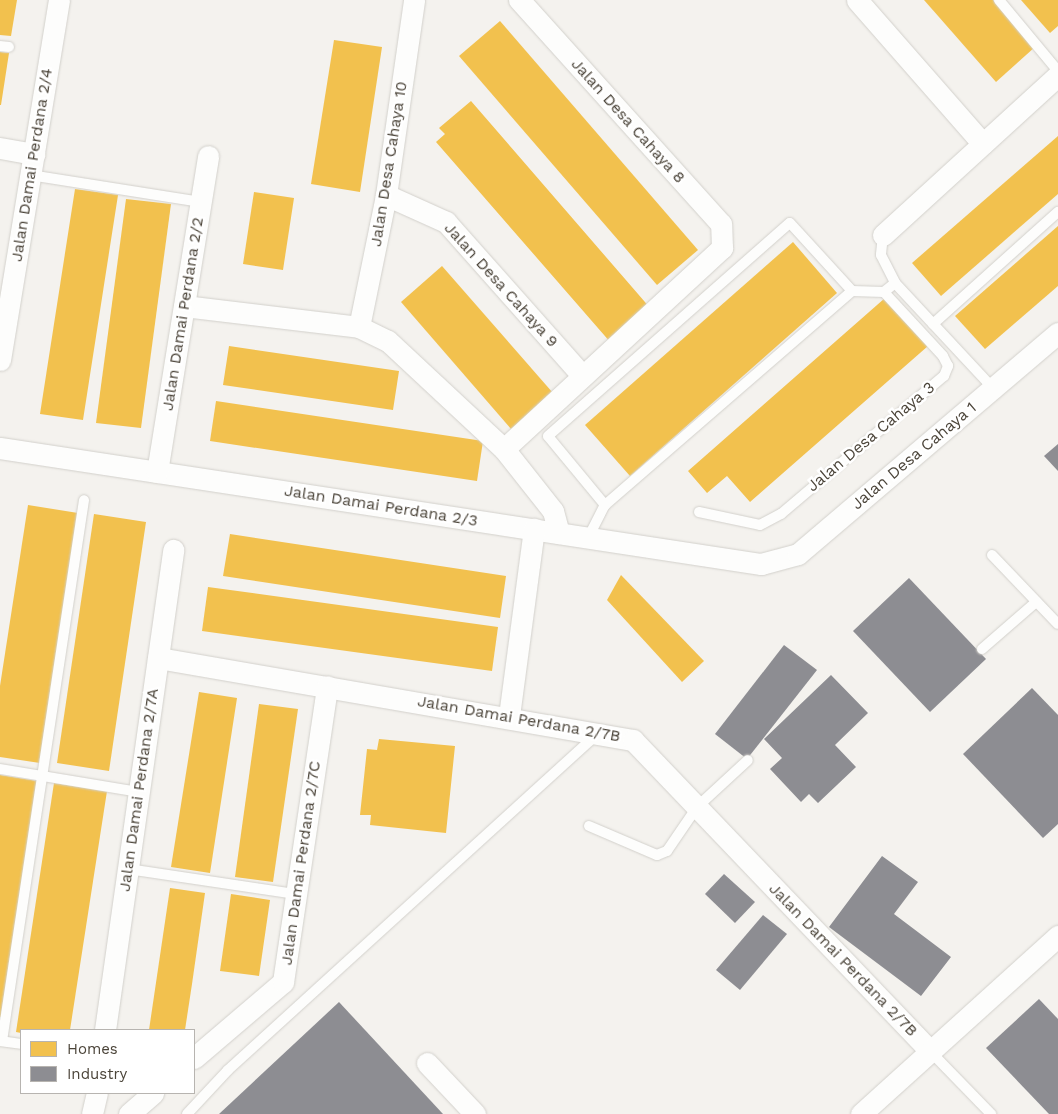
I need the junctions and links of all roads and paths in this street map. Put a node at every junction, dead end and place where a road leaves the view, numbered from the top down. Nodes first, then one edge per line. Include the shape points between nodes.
1 (59, 0) edge
2 (414, 0) edge
3 (519, 0) edge
4 (857, 0) edge
5 (999, 0) edge
6 (1058, 71) edge
7 (1058, 75) edge
8 (983, 144) junction
9 (0, 148) edge
10 (34, 154) junction
11 (208, 156) dead end
12 (30, 174) junction
13 (386, 195) junction
14 (201, 202) junction
15 (1058, 212) edge
16 (883, 235) joint
17 (895, 283) junction
18 (852, 291) junction
19 (884, 292) junction
20 (184, 306) junction
21 (933, 324) junction
22 (359, 327) junction
23 (1058, 333) edge
24 (0, 360) edge
25 (582, 374) junction
26 (994, 389) junction
27 (0, 448) edge
28 (504, 449) junction
29 (157, 472) junction
30 (84, 500) dead end
31 (605, 505) junction
32 (698, 512) dead end
33 (534, 529) junction
34 (559, 533) junction
35 (589, 536) junction
36 (173, 550) dead end
37 (992, 555) dead end
38 (762, 564) joint
39 (1036, 602) junction
40 (1058, 624) edge
41 (982, 649) dead end
42 (158, 658) junction
43 (326, 686) junction
44 (509, 716) junction
45 (600, 731) junction
46 (748, 760) dead end
47 (0, 768) edge
48 (41, 776) junction
49 (139, 792) junction
50 (697, 807) junction
51 (589, 826) dead end
52 (128, 869) junction
53 (296, 894) junction
54 (1058, 936) edge
55 (105, 1029) edge
56 (1, 1041) edge
57 (20, 1044) edge
58 (930, 1051) junction
59 (195, 1057) edge
60 (427, 1063) dead end
61 (97, 1094) edge
62 (152, 1094) edge
63 (92, 1114) edge
64 (128, 1114) edge
65 (187, 1114) edge
66 (475, 1114) edge
67 (860, 1114) edge
68 (991, 1114) edge

1 - 10 street, Jalan Damai Perdana 2/4
2 - 13 street, Jalan Desa Cahaya 10
3 - 25 street, Jalan Desa Cahaya 8 via 721,224 722,248
4 - 8 street
5 - 6 lane
7 - 8 street
8 - 16 street
9 - 10 street
10 - 12 street, Jalan Damai Perdana 2/4
11 - 14 street, Jalan Damai Perdana 2/2
12 - 14 lane
12 - 24 street, Jalan Damai Perdana 2/4
13 - 22 street, Jalan Desa Cahaya 10
13 - 25 street, Jalan Desa Cahaya 9 via 446,222
14 - 20 street, Jalan Damai Perdana 2/2
15 - 21 lane
16 - 17 lane via 881,255
17 - 19 lane
17 - 21 lane
18 - 19 lane
18 - 31 lane
18 - 31 lane via 790,223 548,436
19 - 32 lane, Jalan Desa Cahaya 3 via 943,356 948,366 944,376 781,514 760,525
20 - 22 street
20 - 29 street, Jalan Damai Perdana 2/2
21 - 26 lane
22 - 28 street via 388,340
23 - 26 street, Jalan Desa Cahaya 1
25 - 28 street
26 - 38 street, Jalan Desa Cahaya 1 via 798,554
27 - 29 street, Jalan Damai Perdana 2/3
28 - 34 street via 553,511
29 - 33 street, Jalan Damai Perdana 2/3
30 - 48 lane
31 - 35 lane
33 - 34 street, Jalan Damai Perdana 2/3
33 - 44 street
34 - 35 street, Jalan Damai Perdana 2/3
35 - 38 street, Jalan Damai Perdana 2/3
36 - 42 street, Jalan Damai Perdana 2/7A
37 - 39 lane
39 - 40 lane
39 - 41 lane
42 - 43 street, Jalan Damai Perdana 2/7B
42 - 49 street, Jalan Damai Perdana 2/7A
43 - 44 street, Jalan Damai Perdana 2/7B
43 - 53 street, Jalan Damai Perdana 2/7C
44 - 45 street, Jalan Damai Perdana 2/7B
45 - 50 street, Jalan Damai Perdana 2/7B via 633,740
45 - 65 lane via 228,1070
46 - 50 lane
47 - 48 lane
48 - 49 lane
48 - 56 lane
49 - 52 street, Jalan Damai Perdana 2/7A
50 - 51 lane via 667,851 657,855
50 - 58 street, Jalan Damai Perdana 2/7B
52 - 53 lane
52 - 55 street, Jalan Damai Perdana 2/7A
53 - 59 street, Jalan Damai Perdana 2/7C via 283,982
54 - 58 street
56 - 57 lane
58 - 67 street
58 - 68 lane
60 - 66 street
61 - 63 street
62 - 64 street

